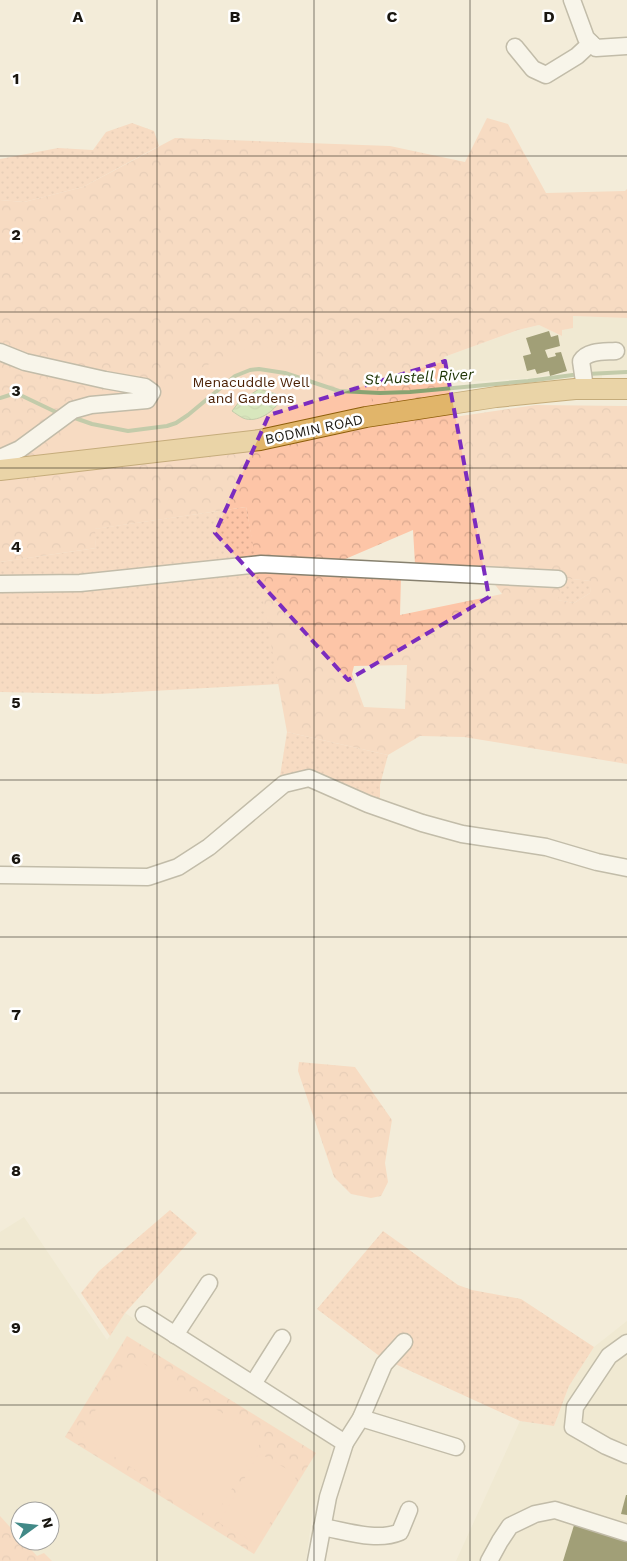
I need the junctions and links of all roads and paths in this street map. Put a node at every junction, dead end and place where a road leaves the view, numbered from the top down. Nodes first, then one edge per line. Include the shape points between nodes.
1 (572, 0) edge
2 (591, 43) junction
3 (627, 46) edge
4 (515, 48) dead end
5 (616, 351) dead end
6 (0, 352) edge
7 (584, 379) junction
8 (627, 389) edge
9 (0, 458) edge
10 (0, 470) edge
11 (558, 579) dead end
12 (0, 584) edge
13 (627, 868) edge
14 (0, 875) edge
15 (209, 1283) dead end
16 (144, 1315) dead end
17 (175, 1335) junction
18 (282, 1338) dead end
19 (404, 1342) dead end
20 (627, 1343) edge
21 (253, 1384) junction
22 (361, 1418) junction
23 (345, 1443) junction
24 (456, 1447) dead end
25 (627, 1455) edge
26 (409, 1510) dead end
27 (322, 1527) junction
28 (627, 1532) edge
29 (316, 1561) edge
30 (489, 1561) edge

1 - 2 street via 586,38
2 - 3 street via 596,48
2 - 4 street via 577,56 546,74 533,68
5 - 7 street via 584,356 581,361
6 - 9 street via 26,362 145,387 152,392 147,400 91,405 73,410 20,449
7 - 8 main road, BODMIN ROAD
7 - 10 main road, BODMIN ROAD via 260,440
11 - 12 street via 261,564 80,583
13 - 14 street via 546,847 462,834 422,823 309,778 284,784 209,847 178,867 148,877
15 - 17 street
16 - 17 street
17 - 21 street
18 - 21 street
19 - 22 street via 384,1364
20 - 25 street via 609,1356 574,1407 574,1427
21 - 23 street
22 - 23 street
22 - 24 street
23 - 27 street
26 - 27 street via 400,1532 386,1536
27 - 29 street
28 - 30 street via 555,1510 535,1514 510,1526

